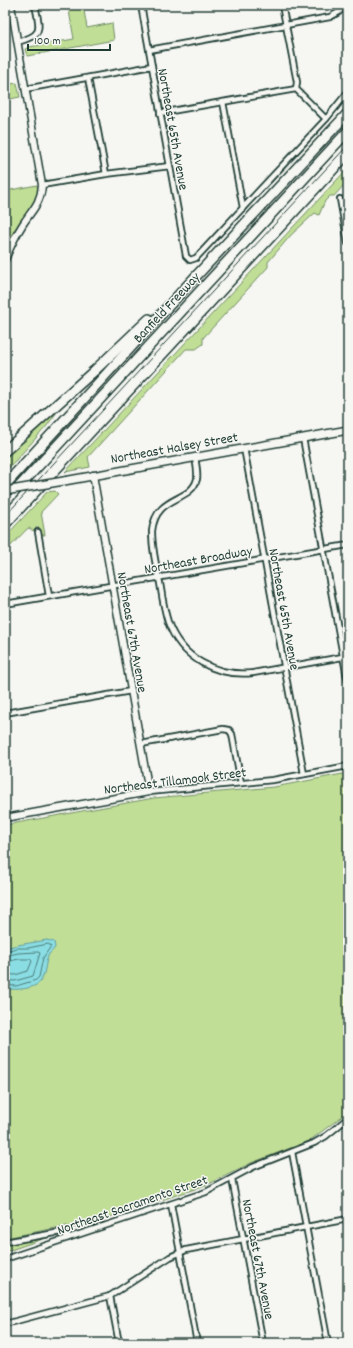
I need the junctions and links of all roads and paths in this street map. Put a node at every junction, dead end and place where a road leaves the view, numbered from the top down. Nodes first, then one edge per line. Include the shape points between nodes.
1 (10, 5) edge
2 (35, 5) edge
3 (141, 5) edge
4 (282, 5) edge
5 (346, 5) edge
6 (286, 25) junction
7 (17, 42) junction
8 (149, 50) junction
9 (152, 66) junction
10 (88, 78) junction
11 (25, 89) junction
12 (296, 89) junction
13 (348, 92) edge
14 (223, 102) junction
15 (160, 113) junction
16 (348, 114) edge
17 (326, 118) junction
18 (348, 131) edge
19 (170, 166) junction
20 (106, 174) junction
21 (42, 185) junction
22 (340, 199) dead end
23 (243, 208) junction
24 (348, 242) edge
25 (5, 260) edge
26 (185, 288) junction
27 (348, 430) edge
28 (303, 438) junction
29 (5, 441) edge
30 (17, 441) junction
31 (244, 448) junction
32 (5, 451) edge
33 (195, 457) junction
34 (93, 475) junction
35 (5, 484) edge
36 (5, 491) edge
37 (5, 502) edge
38 (38, 532) dead end
39 (348, 545) edge
40 (323, 549) junction
41 (265, 560) junction
42 (158, 577) junction
43 (112, 585) junction
44 (49, 596) junction
45 (5, 604) edge
46 (346, 656) edge
47 (285, 667) junction
48 (348, 683) edge
49 (131, 691) junction
50 (5, 713) edge
51 (141, 744) junction
52 (348, 766) edge
53 (304, 774) junction
54 (241, 783) junction
55 (149, 792) junction
56 (5, 818) edge
57 (348, 1118) edge
58 (292, 1152) junction
59 (232, 1179) junction
60 (171, 1204) junction
61 (348, 1219) edge
62 (306, 1227) junction
63 (68, 1238) junction
64 (243, 1239) junction
65 (5, 1242) edge
66 (180, 1252) junction
67 (5, 1259) edge
68 (110, 1296) junction
69 (5, 1324) edge
70 (119, 1343) edge
71 (197, 1343) edge
72 (263, 1343) edge
73 (328, 1343) edge

1 - 7 street
2 - 7 street via 39,27 36,34 30,39
3 - 8 street, Northeast 65th Avenue
4 - 6 street
5 - 6 street via 335,15
6 - 8 street
6 - 12 street via 297,82
7 - 11 street
8 - 9 street, Northeast 65th Avenue
9 - 10 street
9 - 15 street, Northeast 65th Avenue
10 - 11 street
10 - 20 street
11 - 21 street
12 - 14 street
12 - 17 street
13 - 17 street
14 - 15 street
14 - 23 street
15 - 19 street, Northeast 65th Avenue
16 - 26 highway, Banfield Freeway
17 - 23 street
18 - 37 highway, Banfield Freeway
19 - 20 street
19 - 23 street, Northeast 65th Avenue via 186,256 190,260 196,258
20 - 21 street
21 - 25 street via 39,201 19,230
22 - 24 street
26 - 30 highway via 166,302
26 - 35 highway, Banfield Freeway
27 - 28 main road, Northeast Halsey Street
28 - 31 main road, Northeast Halsey Street
28 - 40 street
29 - 30 highway
30 - 32 highway
31 - 33 main road, Northeast Halsey Street
31 - 41 street, Northeast 65th Avenue
33 - 34 main road, Northeast Halsey Street
33 - 42 street via 196,482 192,488 161,509 154,521 152,538
34 - 36 main road, Northeast Halsey Street, bridge
34 - 43 street, Northeast 67th Avenue
38 - 44 street
39 - 40 street, Northeast Broadway
40 - 41 street, Northeast Broadway
40 - 46 street
41 - 42 street, Northeast Broadway
41 - 47 street, Northeast 65th Avenue
42 - 43 street, Northeast Broadway
42 - 47 street via 169,625 181,646 196,660 216,670 238,674
43 - 44 street, Northeast Broadway
43 - 49 street, Northeast 67th Avenue
44 - 45 street, Northeast Broadway
46 - 47 street
46 - 48 street
47 - 53 street, Northeast 65th Avenue
49 - 50 street
49 - 51 street, Northeast 67th Avenue
51 - 54 street via 229,730 232,734
51 - 55 street, Northeast 67th Avenue
52 - 53 street, Northeast Tillamook Street
53 - 54 street, Northeast Tillamook Street
54 - 55 street, Northeast Tillamook Street
55 - 56 street, Northeast Tillamook Street
57 - 58 street, Northeast Sacramento Street via 320,1140
58 - 59 street, Northeast Sacramento Street via 253,1167
58 - 62 street
59 - 60 street, Northeast Sacramento Street via 206,1192
59 - 64 street, Northeast 67th Avenue
60 - 63 street, Northeast Sacramento Street
60 - 66 street
61 - 62 street
62 - 64 street
62 - 73 street
63 - 65 street via 61,1232
63 - 67 street, Northeast Sacramento Street
64 - 66 street
64 - 72 street, Northeast 67th Avenue
66 - 68 street
66 - 71 street
68 - 69 street
68 - 70 street

